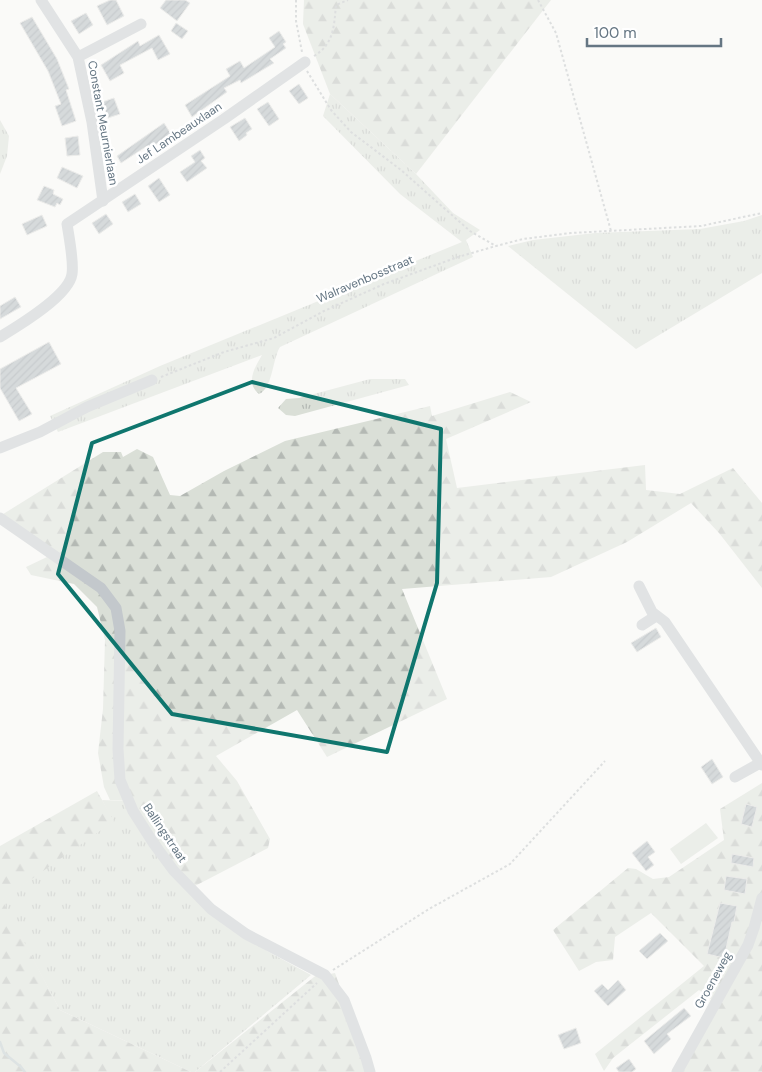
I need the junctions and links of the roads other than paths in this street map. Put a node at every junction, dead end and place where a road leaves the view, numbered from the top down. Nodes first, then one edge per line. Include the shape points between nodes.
1 (41, 0) edge
2 (142, 24) dead end
3 (78, 57) junction
4 (305, 62) road end
5 (102, 201) junction
6 (0, 337) edge
7 (152, 380) road end
8 (0, 448) edge
9 (0, 518) edge
10 (639, 586) dead end
11 (656, 616) junction
12 (642, 626) dead end
13 (761, 764) edge
14 (735, 777) dead end
15 (762, 898) edge
16 (370, 1072) edge
17 (677, 1072) edge

1 - 3 street, Constant Meurnierlaan
2 - 3 street
3 - 5 street, Constant Meurnierlaan via 92,122
4 - 5 street, Jef Lambeauxlaan
5 - 6 street, Jef Lambeauxlaan via 67,224 72,274 68,285 33,317
7 - 8 street
9 - 16 street, Ballingstraat via 101,588 116,608 120,631 120,780 133,811 154,844 174,871 211,909 246,934 326,975 344,1000
10 - 11 street
11 - 12 street
11 - 13 street via 665,622
13 - 14 street
15 - 17 street, Groeneweg via 748,945

